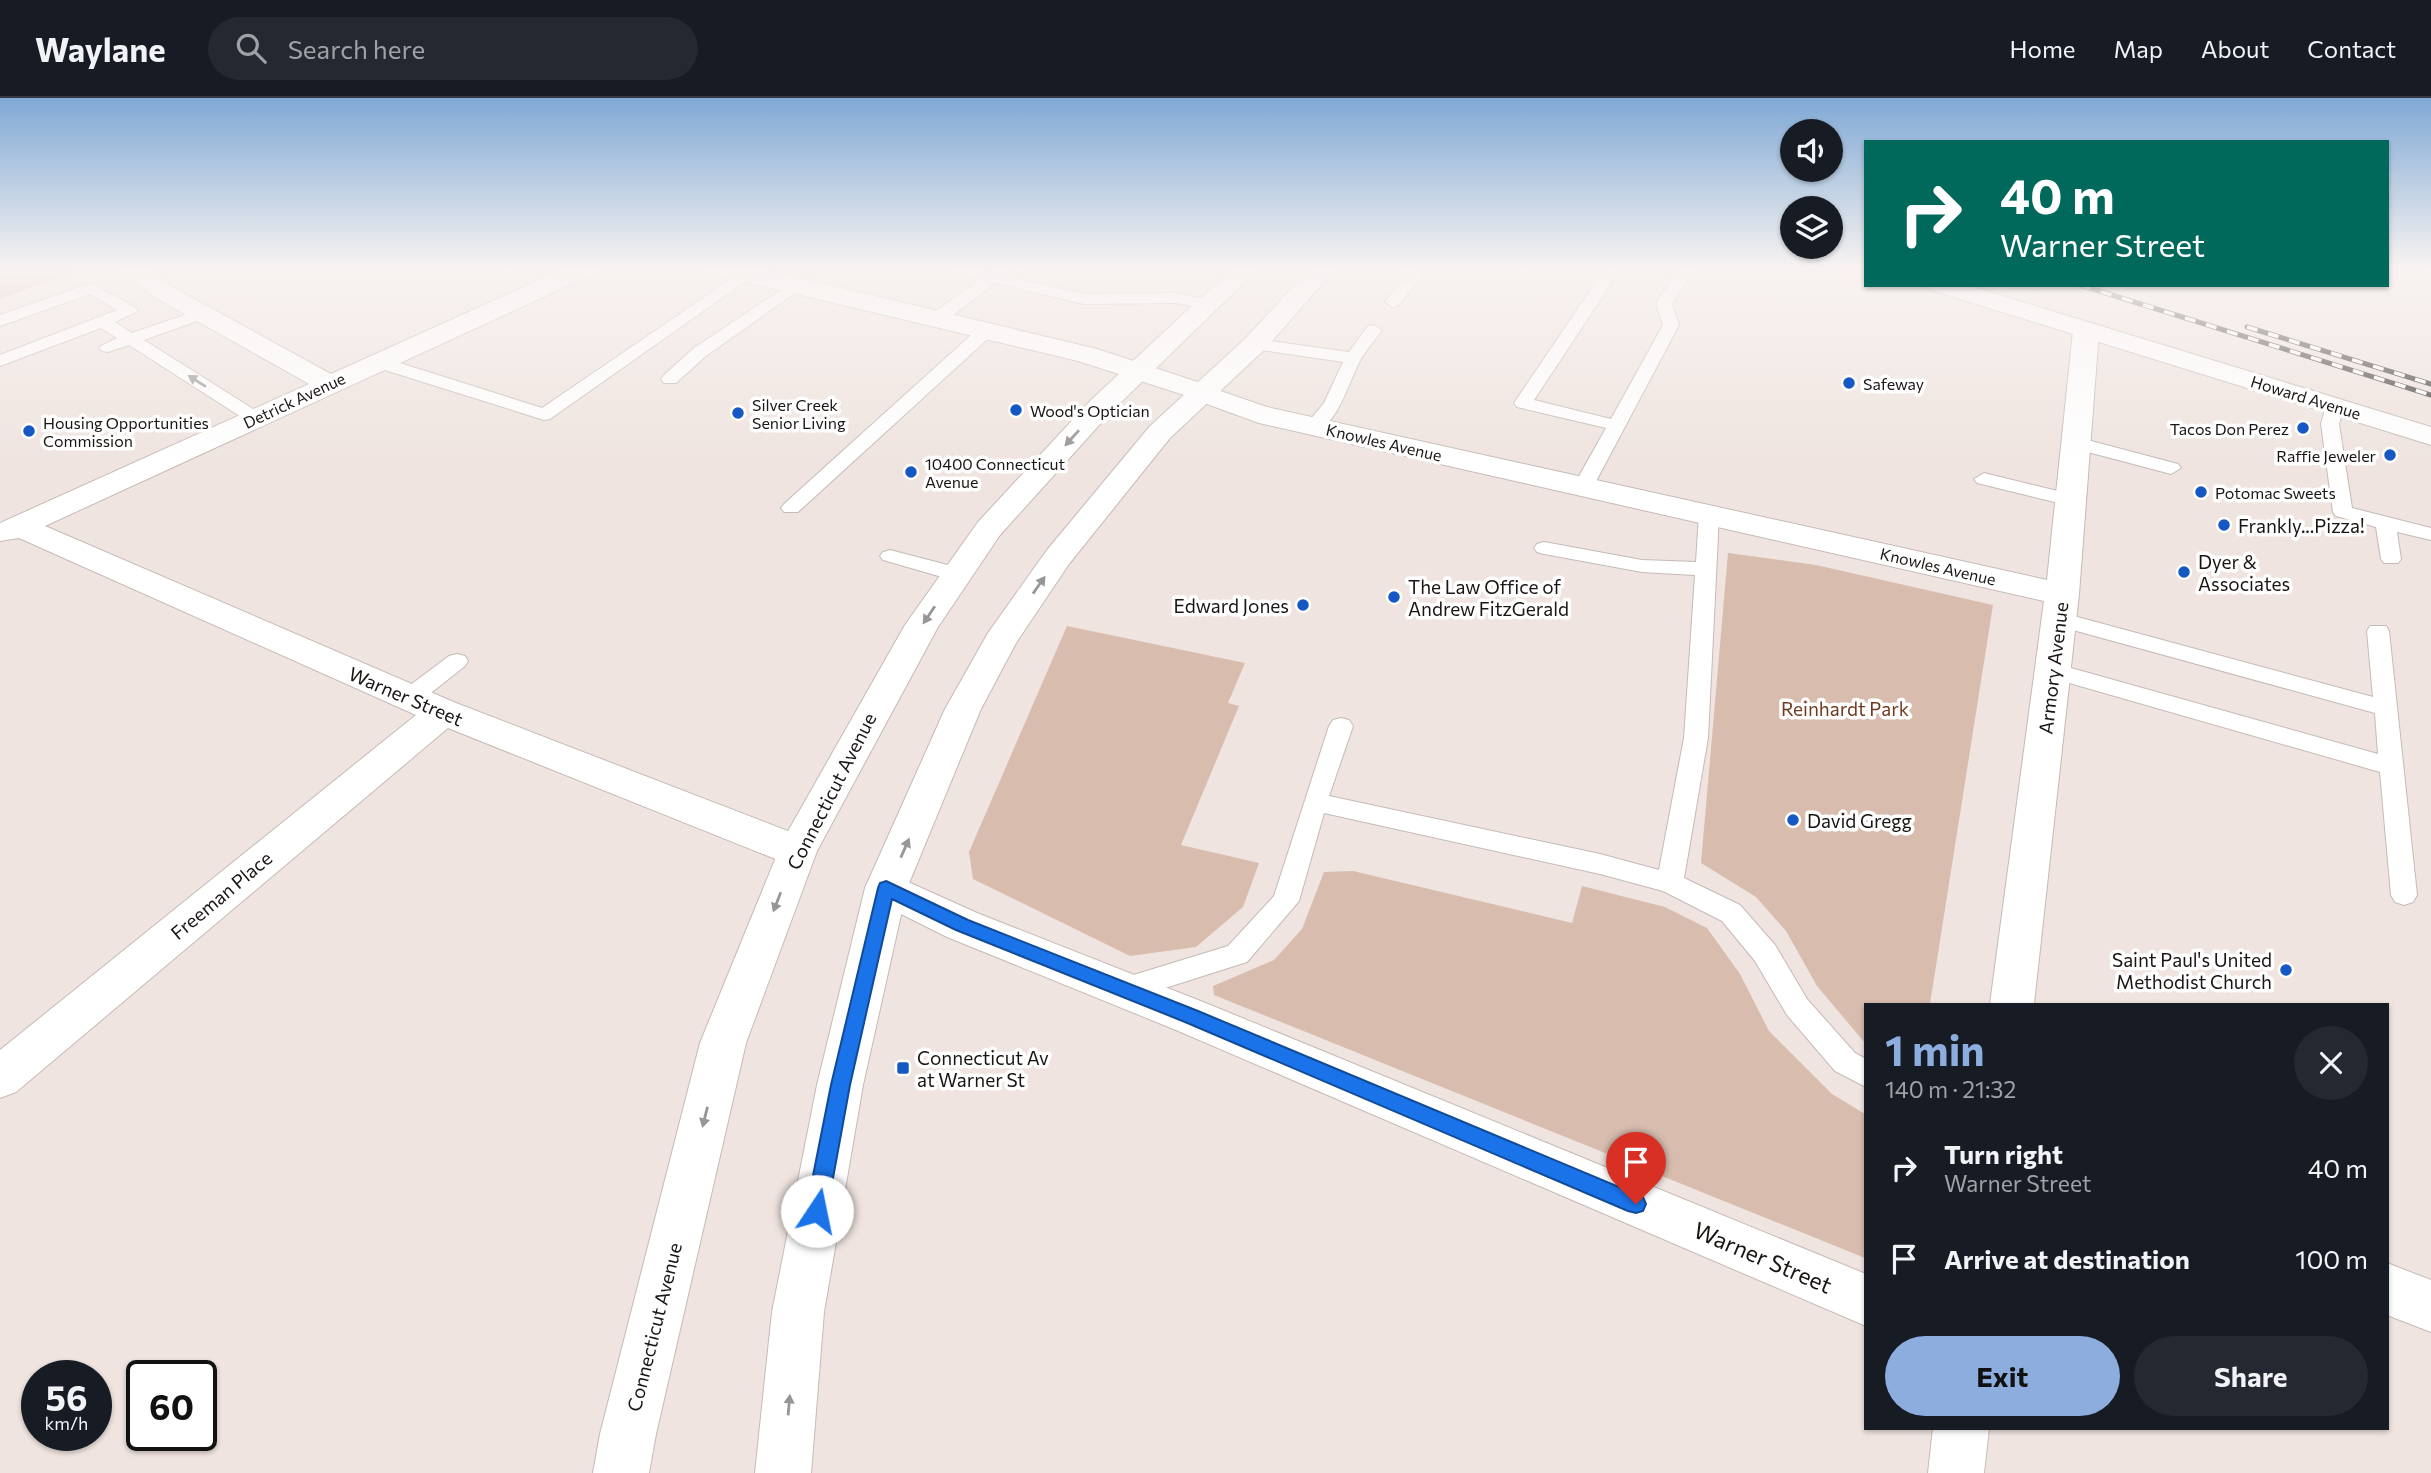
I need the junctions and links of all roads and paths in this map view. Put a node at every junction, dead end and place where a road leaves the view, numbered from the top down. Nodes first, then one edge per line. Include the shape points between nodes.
1 (79, 331) edge
2 (117, 331) edge
3 (155, 331) edge
4 (233, 331) edge
5 (446, 331) edge
6 (664, 331) edge
7 (730, 331) edge
8 (986, 331) joint
9 (1179, 331) edge
10 (1267, 331) edge
11 (1373, 331) edge
12 (1571, 331) edge
13 (1668, 331) edge
14 (2086, 331) joint
15 (131, 340) junction
16 (1255, 344) junction
17 (108, 347) dead end
18 (1353, 358) junction
19 (0, 361) edge
20 (378, 362) junction
21 (1136, 372) junction
22 (670, 379) dead end
23 (329, 384) junction
24 (1203, 393) junction
25 (2335, 406) junction
26 (255, 418) junction
27 (1615, 425) junction
28 (1314, 426) junction
29 (2431, 436) edge
30 (2076, 443) junction
31 (2171, 468) dead end
32 (1984, 479) dead end
33 (1583, 486) junction
34 (2071, 500) junction
35 (791, 508) dead end
36 (1709, 515) junction
37 (2386, 523) junction
38 (10, 531) edge
39 (2431, 534) edge
40 (1544, 548) dead end
41 (890, 556) dead end
42 (2391, 559) dead end
43 (1706, 569) junction
44 (956, 574) junction
45 (2061, 606) junction
46 (2378, 631) dead end
47 (457, 661) dead end
48 (2053, 671) junction
49 (426, 705) junction
50 (2386, 708) junction
51 (1341, 726) dead end
52 (2393, 767) junction
53 (1315, 802) junction
54 (797, 851) junction
55 (1670, 883) junction
56 (886, 888) junction
57 (2404, 895) dead end
58 (1124, 989) junction
59 (2012, 1003) edge
60 (1864, 1073) edge
61 (0, 1078) edge
62 (2389, 1290) edge
63 (1864, 1299) edge
64 (2431, 1306) edge
65 (1961, 1430) edge
66 (621, 1473) edge
67 (783, 1473) edge
68 (1955, 1473) edge

1 - 19 lane
2 - 15 lane
3 - 15 lane
4 - 23 street
5 - 20 street, Detrick Avenue
6 - 20 lane via 544,415
7 - 22 lane
8 - 21 street, Knowles Avenue
8 - 35 lane
9 - 21 street, Connecticut Avenue
10 - 16 street
11 - 18 lane
12 - 27 lane via 1523,403
13 - 27 lane
14 - 25 street, Howard Avenue
14 - 30 street, Armory Avenue
15 - 17 lane
26 -> 15 lane
16 - 18 lane
16 - 24 street
18 - 28 lane via 1332,404
20 - 23 street, Detrick Avenue
21 - 24 street, Knowles Avenue
21 -> 44 street, Connecticut Avenue via 989,529
23 - 26 street, Detrick Avenue
24 - 28 street, Knowles Avenue via 1259,414
56 -> 24 street via 963,709 1000,640 1058,557 1151,443
25 - 29 street, Howard Avenue
25 - 37 lane via 2330,424 2343,512
26 - 38 street, Detrick Avenue
27 - 33 lane
28 - 33 street, Knowles Avenue
30 - 31 lane
30 - 34 street, Armory Avenue
32 - 34 lane
33 - 36 street, Knowles Avenue
34 - 45 street, Armory Avenue
36 - 43 lane
36 - 45 street, Knowles Avenue
37 - 39 lane
37 - 42 lane
38 - 49 street, Warner Street
40 - 43 lane via 1642,566
41 - 44 lane
43 - 55 lane via 1696,738
44 -> 54 street, Connecticut Avenue
45 - 48 street, Armory Avenue
45 - 50 lane
46 - 50 lane
47 - 49 lane
48 - 52 lane
48 - 59 street, Armory Avenue
49 - 54 street, Warner Street
49 - 61 street, Freeman Place
50 - 52 lane
51 - 53 lane
52 - 57 lane
53 - 55 lane
53 - 58 lane via 1286,901 1237,954
54 -> 66 street, Connecticut Avenue via 723,1043
55 - 60 lane via 1731,913 1765,953 1797,1007 1845,1062
56 - 58 street, Warner Street via 962,925
67 -> 56 street via 798,1312 840,1085
58 - 63 street, Warner Street
62 - 64 street
65 - 68 street

